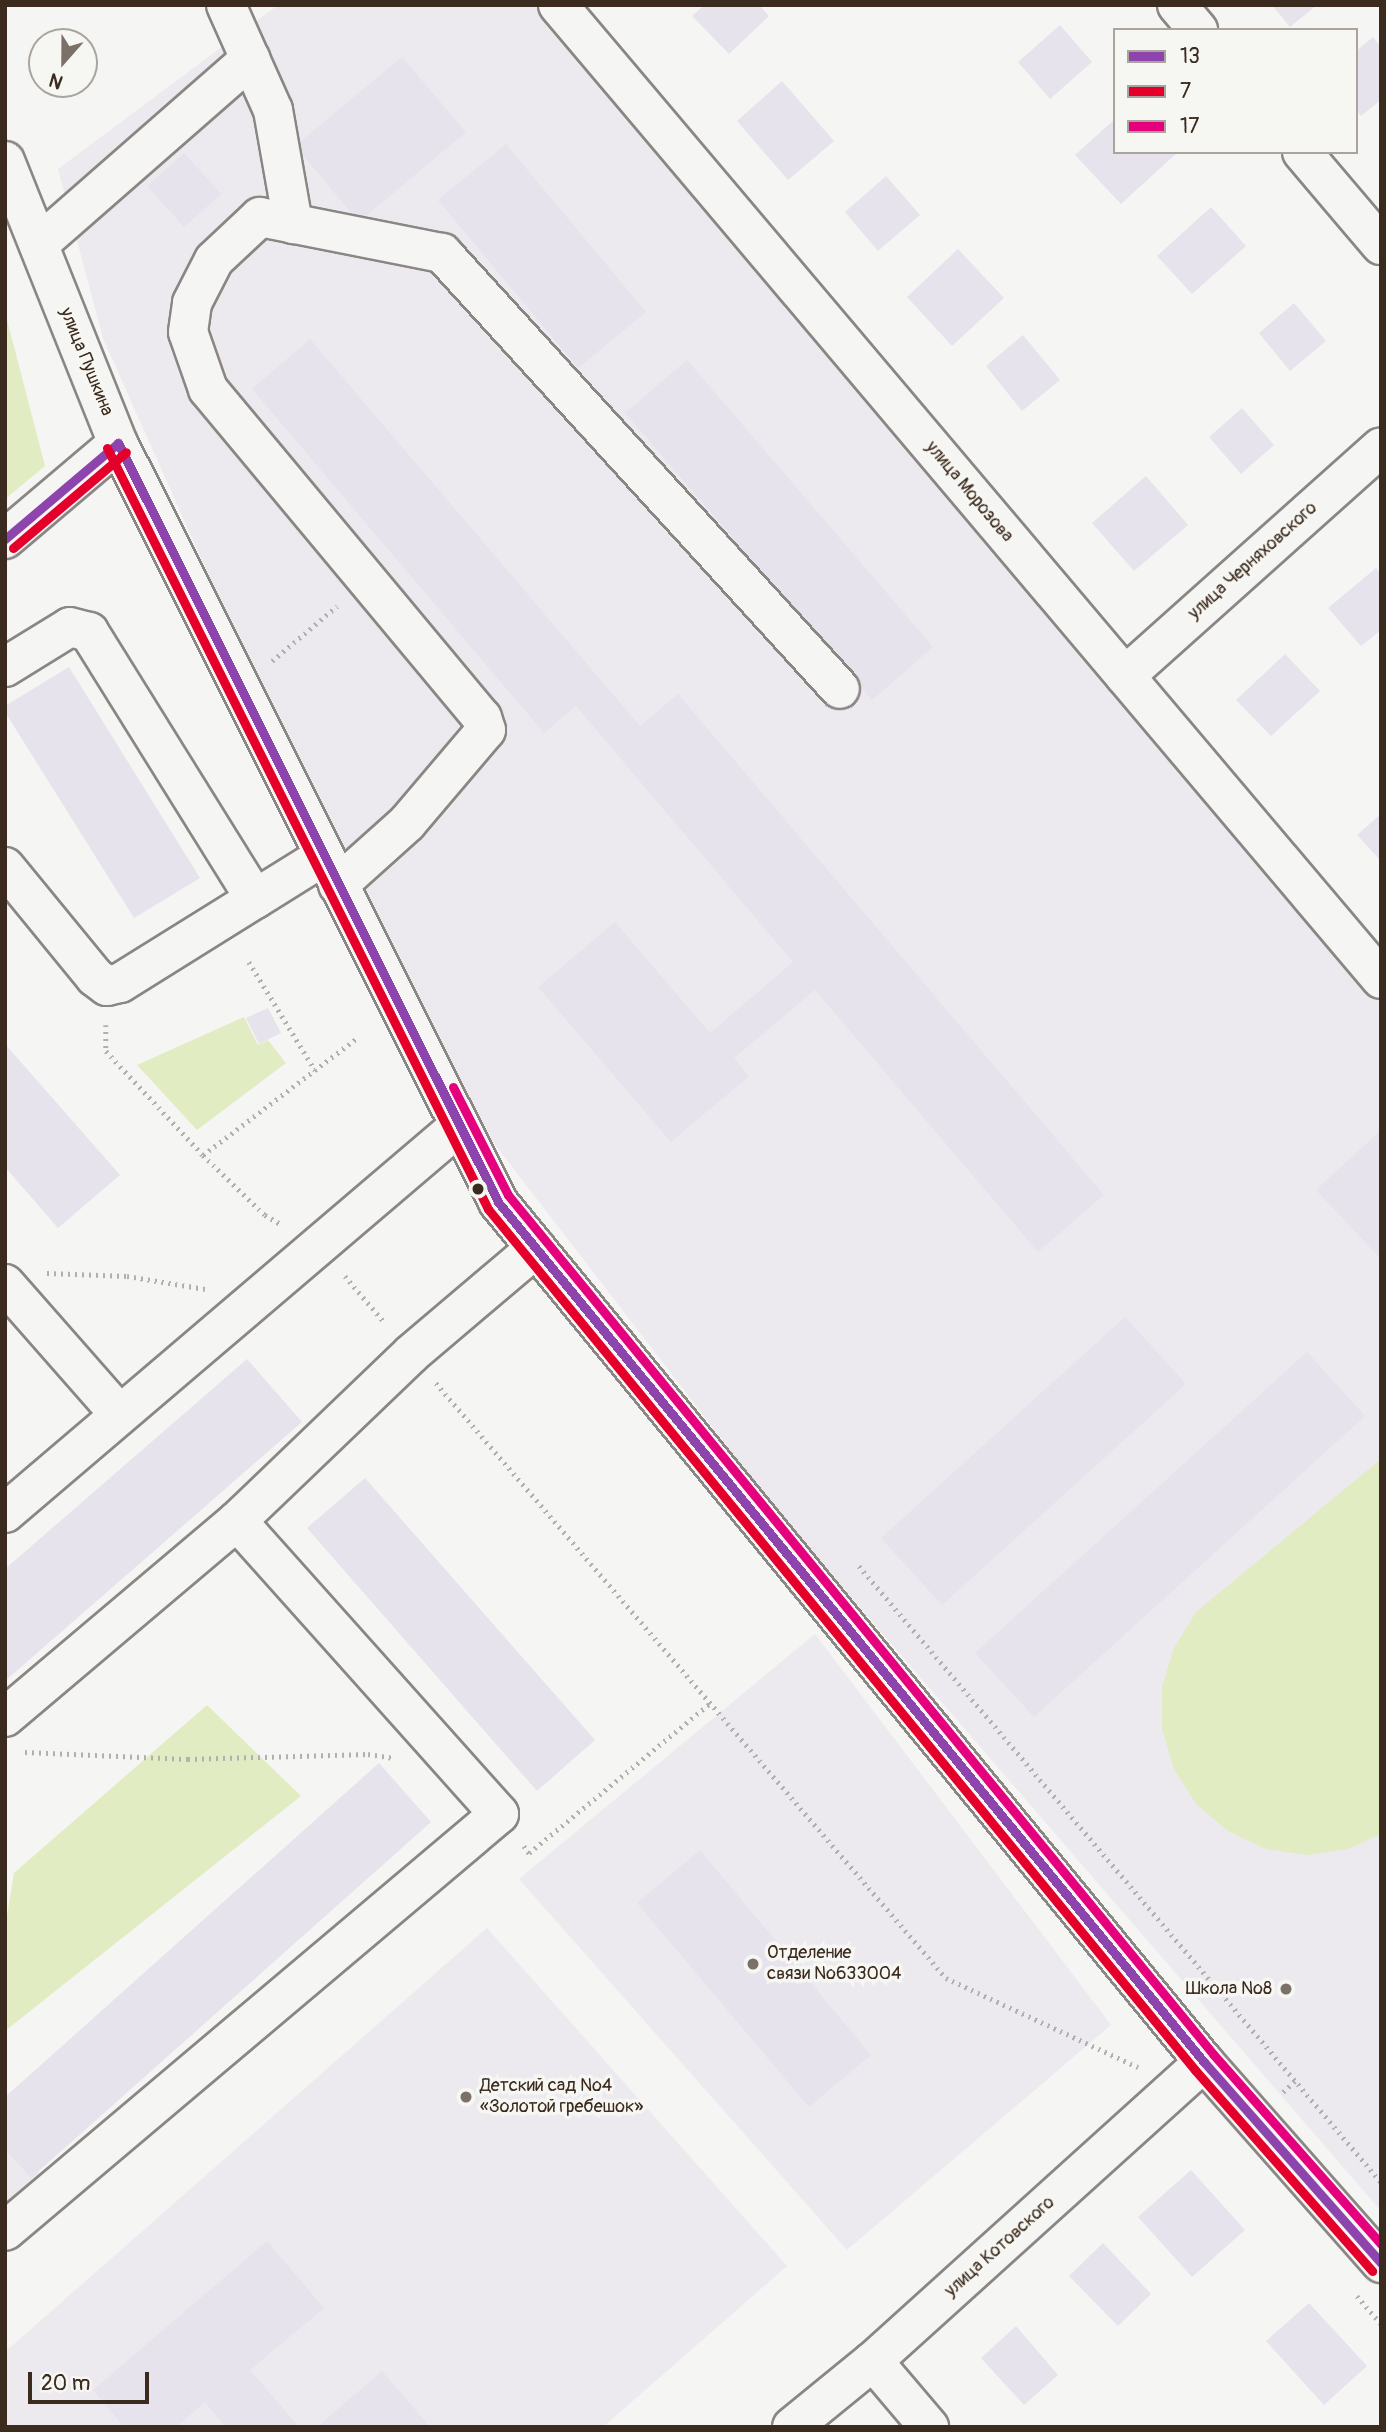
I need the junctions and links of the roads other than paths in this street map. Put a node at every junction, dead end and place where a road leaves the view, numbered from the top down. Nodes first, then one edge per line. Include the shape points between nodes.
1 (226, 5) edge
2 (558, 5) edge
3 (1177, 5) edge
4 (1196, 28) edge
5 (250, 59) junction
6 (1304, 154) edge
7 (5, 162) edge
8 (293, 224) junction
9 (39, 244) junction
10 (1381, 245) edge
11 (118, 443) junction
12 (1381, 447) edge
13 (5, 539) edge
14 (5, 667) edge
15 (1125, 676) junction
16 (840, 689) dead end
17 (5, 867) edge
18 (331, 871) junction
19 (255, 900) junction
20 (1381, 979) edge
21 (459, 1126) junction
22 (536, 1248) junction
23 (19, 1278) edge
24 (120, 1415) junction
25 (5, 1513) edge
26 (237, 1521) junction
27 (12, 1734) edge
28 (1191, 2074) junction
29 (7, 2225) edge
30 (1381, 2263) edge
31 (873, 2361) junction
32 (792, 2427) edge
33 (929, 2427) edge

1 - 5 street
2 - 15 street, улица Морозова
3 - 4 street
5 - 8 street via 273,110
5 - 9 street
6 - 10 street
7 - 9 street, улица Пушкина
8 - 16 street via 442,253
8 - 18 street via 260,217 214,260 192,303 188,332 208,388 482,718 486,730 407,823
9 - 11 street, улица Пушкина
11 - 13 street
11 - 18 street, улица Пушкина
12 - 15 street, улица Черняховского
14 - 19 street via 70,627 89,632
15 - 20 street, улица Морозова
17 - 19 street via 107,986 120,983
18 - 19 street
18 - 21 street, улица Пушкина
21 - 22 street, улица Пушкина via 498,1202
21 - 24 street
22 - 26 street via 411,1354
22 - 28 street, улица Пушкина
23 - 24 street
24 - 25 street
26 - 27 street
26 - 29 street via 499,1814
28 - 30 street, улица Пушкина
28 - 31 street, улица Котовского
31 - 32 street, улица Котовского
31 - 33 street

